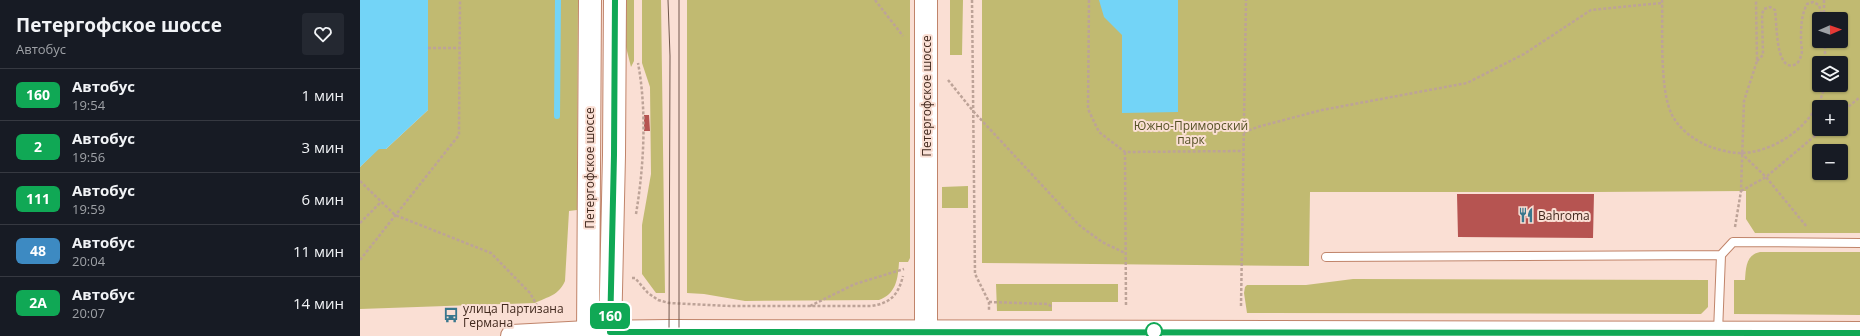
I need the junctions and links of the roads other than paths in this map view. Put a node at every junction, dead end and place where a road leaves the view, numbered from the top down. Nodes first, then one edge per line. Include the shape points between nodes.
1 (590, 0) edge
2 (615, 0) edge
3 (926, 0) edge
4 (1860, 243) edge
5 (1721, 255) junction
6 (1326, 257) dead end
7 (1718, 333) junction
8 (1860, 333) edge
9 (588, 334) edge
10 (610, 334) edge
11 (926, 334) edge
12 (512, 336) edge

1 - 9 main road, Петергофское шоссе
2 - 10 main road, Петергофское шоссе
3 - 11 main road, Петергофское шоссе
4 - 5 lane via 1733,242
5 - 6 lane
5 - 7 lane
7 - 8 main road
7 - 11 main road
9 - 10 main road
9 - 12 main road
10 - 11 main road

